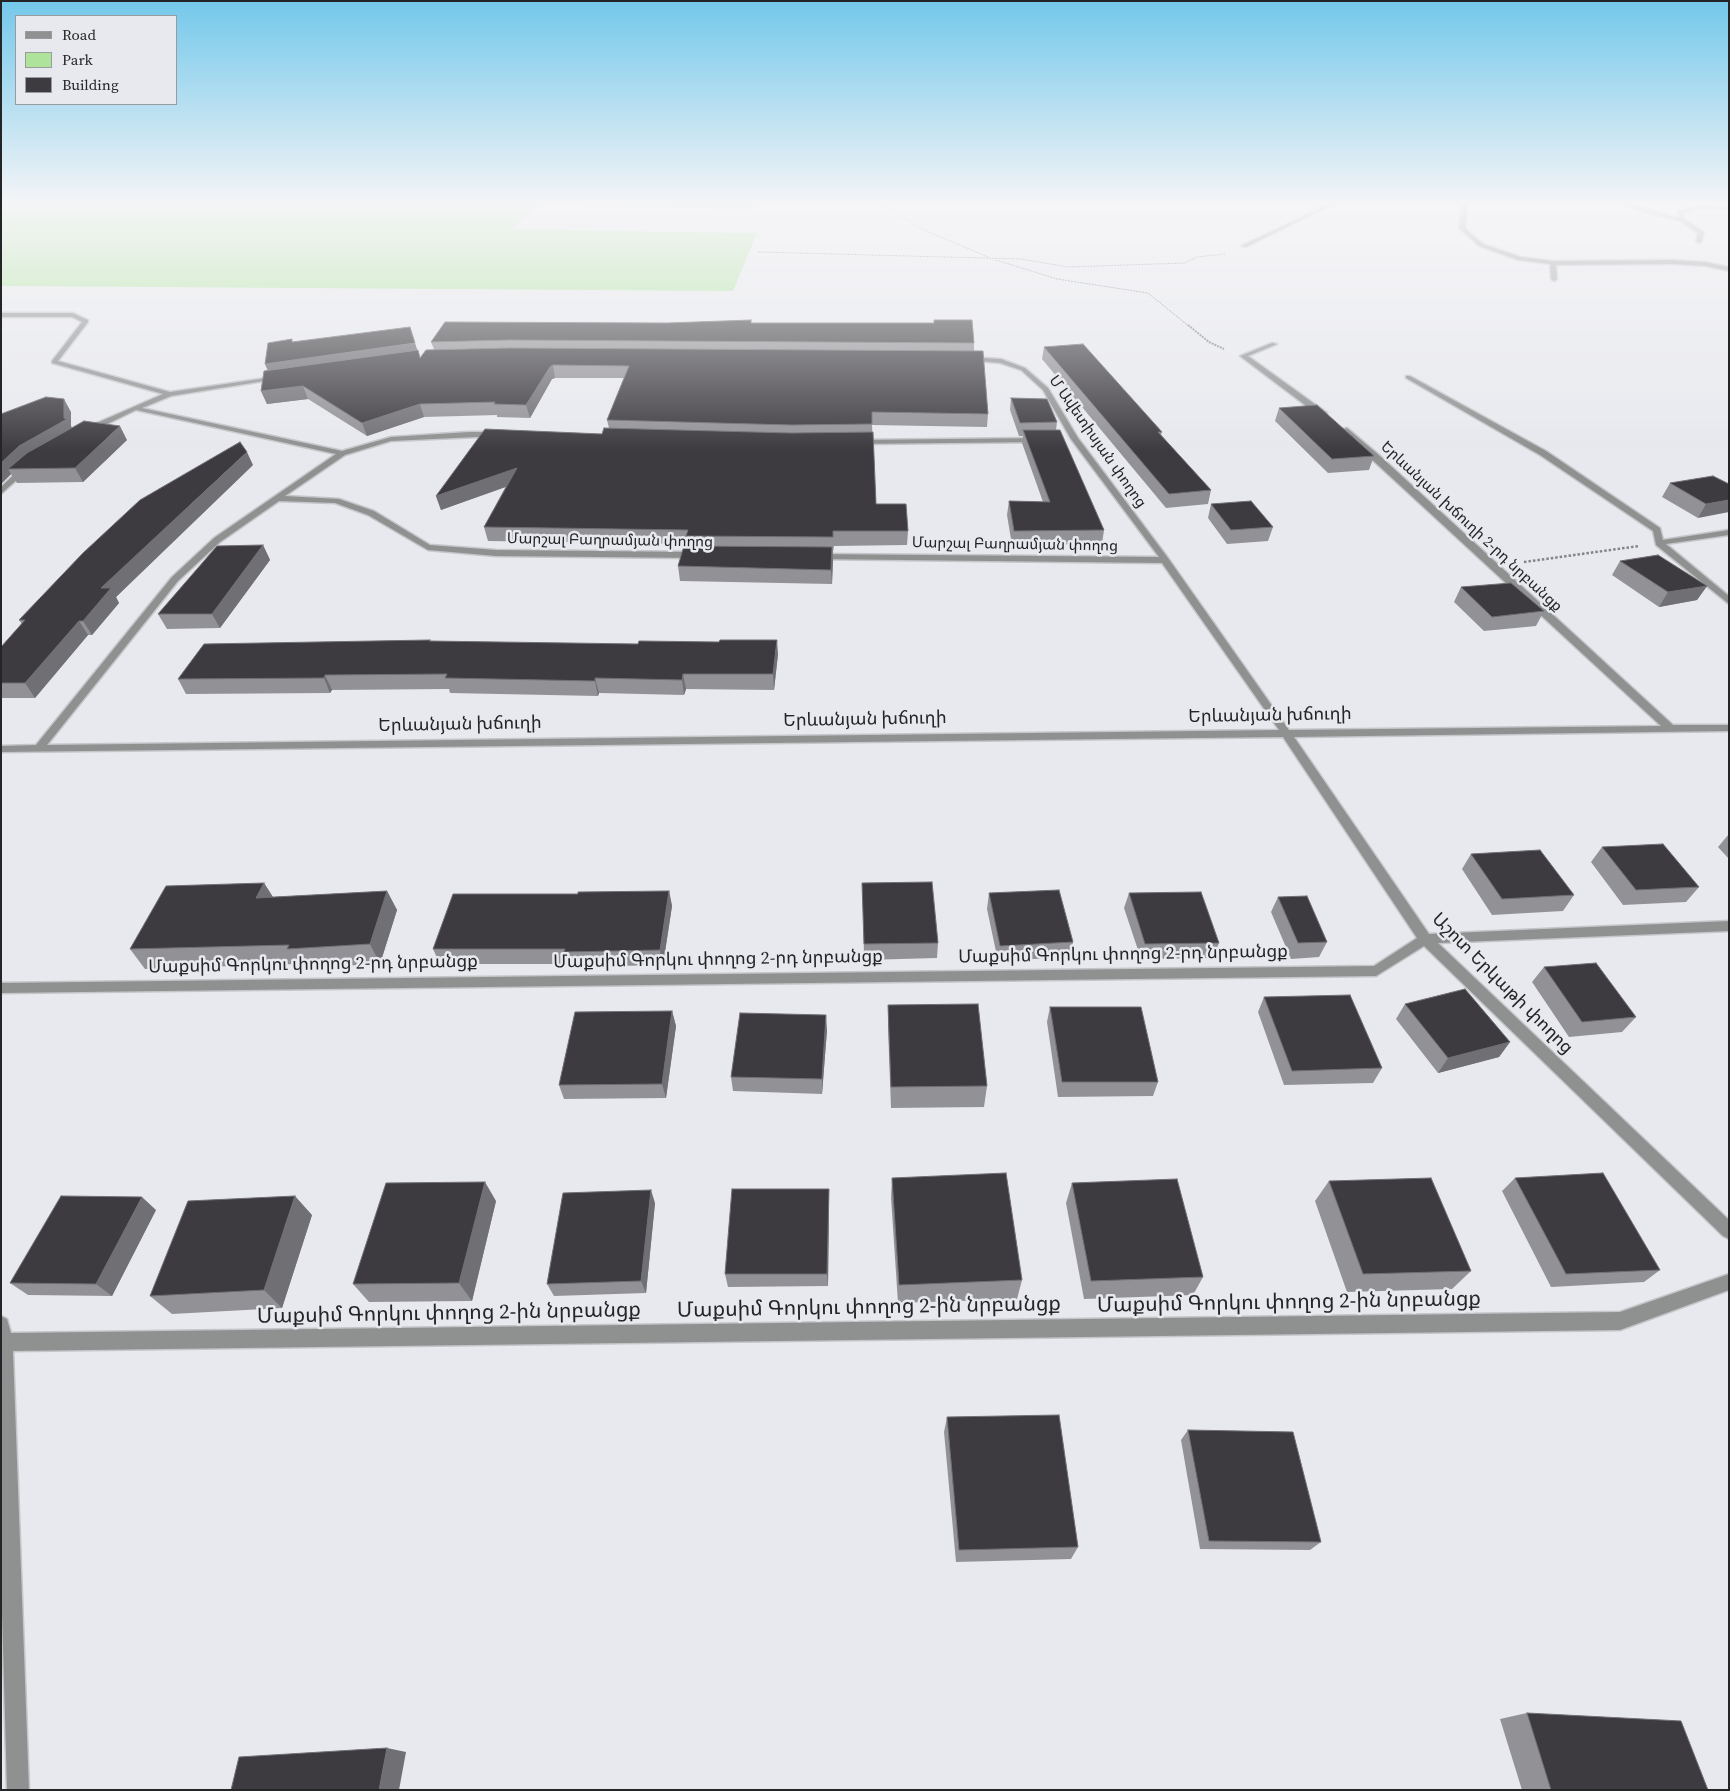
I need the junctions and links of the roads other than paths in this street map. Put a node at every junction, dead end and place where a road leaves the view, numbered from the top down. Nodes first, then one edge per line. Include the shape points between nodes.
1 (1, 315) edge
2 (1274, 344) dead end
3 (956, 359) edge
4 (293, 376) edge
5 (1408, 377) dead end
6 (170, 394) junction
7 (136, 408) junction
8 (1331, 420) edge
9 (1339, 426) edge
10 (508, 434) edge
11 (76, 436) edge
12 (1075, 439) junction
13 (1046, 440) edge
14 (1066, 440) edge
15 (851, 442) edge
16 (342, 453) junction
17 (31, 463) edge
18 (1, 492) edge
19 (276, 498) junction
20 (1729, 532) edge
21 (1659, 543) junction
22 (706, 556) edge
23 (806, 556) edge
24 (1165, 560) junction
25 (1729, 601) edge
26 (1729, 728) edge
27 (1671, 729) junction
28 (1286, 733) junction
29 (39, 748) junction
30 (1, 749) edge
31 (1729, 926) edge
32 (1425, 939) junction
33 (1, 988) edge
34 (1729, 1231) edge
35 (1729, 1282) edge
36 (3, 1333) edge
37 (18, 1790) edge

1 - 6 street via 73,316 86,320 54,362
2 - 8 street via 1243,356
3 - 12 street, Մ Ավետիսյան փողոց via 1001,360 1023,369 1046,389
4 - 6 street
5 - 21 street via 1543,453 1657,530
6 - 7 street
7 - 11 street
7 - 16 street
9 - 27 street, Երևանյան խճուղի 2-րդ նրբանցք
10 - 16 street via 391,439
12 - 14 street
12 - 24 street, Մ Ավետիսյան փողոց
13 - 15 street
16 - 19 street
17 - 18 street
19 - 22 street, Մարշալ Բաղրամյան փողոց via 336,501 371,513 428,547 496,554
19 - 29 street via 217,540 175,579
20 - 21 street
21 - 25 street
23 - 24 street, Մարշալ Բաղրամյան փողոց
24 - 28 street, Մ Ավետիսյան փողոց
26 - 27 street, Երևանյան խճուղի
27 - 28 street, Երևանյան խճուղի
28 - 29 street, Երևանյան խճուղի
28 - 32 street, Աշոտ Երկաթի փողոց
29 - 30 street, Երևանյան խճուղի
31 - 32 street
32 - 33 street, Մաքսիմ Գորկու փողոց 2-րդ նրբանցք via 1376,971
32 - 34 street, Աշոտ Երկաթի փողոց
35 - 36 street, Մաքսիմ Գորկու փողոց 2-ին նրբանցք via 1620,1321
36 - 37 street

